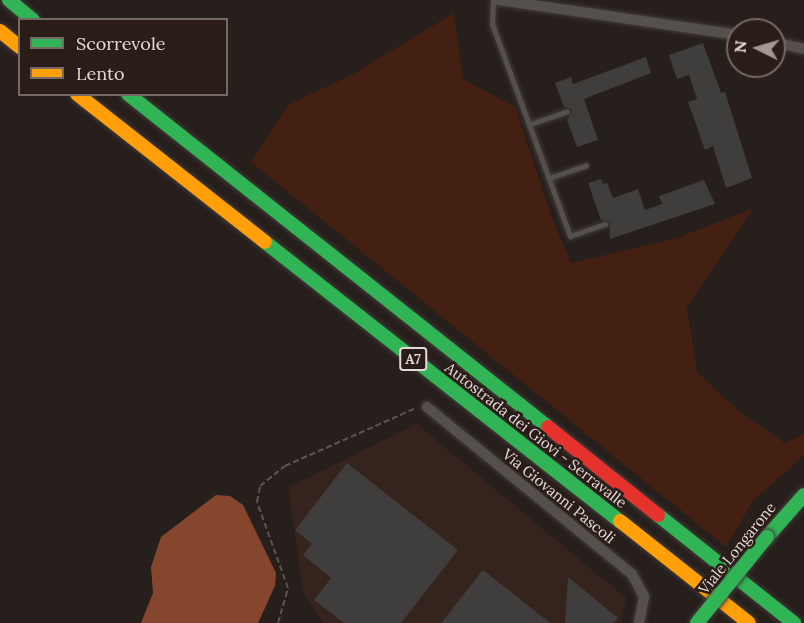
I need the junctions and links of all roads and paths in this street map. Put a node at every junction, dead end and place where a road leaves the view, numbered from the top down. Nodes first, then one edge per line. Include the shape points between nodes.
1 (9, 0) edge
2 (493, 0) edge
3 (499, 0) edge
4 (31, 18) edge
5 (0, 30) edge
6 (726, 33) edge
7 (18, 45) edge
8 (786, 45) edge
9 (804, 49) edge
10 (80, 96) edge
11 (131, 96) edge
12 (567, 111) dead end
13 (531, 124) junction
14 (586, 165) dead end
15 (549, 178) junction
16 (605, 224) dead end
17 (427, 407) joint
18 (804, 495) edge
19 (278, 623) edge
20 (639, 623) edge
21 (697, 623) edge
22 (749, 623) edge
23 (794, 623) edge

1 - 4 main road
2 - 13 lane via 492,24
3 - 6 street
5 - 7 main road
8 - 9 street
10 - 22 main road, Autostrada dei Giovi - Serravalle / A7
11 - 23 main road, Autostrada dei Giovi - Serravalle / A7
12 - 13 lane
13 - 15 lane
14 - 15 lane
15 - 16 lane via 570,236
17 - 19 path via 410,410 266,478 257,502 288,588
17 - 20 street, Via Giovanni Pascoli via 632,574 644,597
18 - 21 main road, Viale Longarone, bridge

